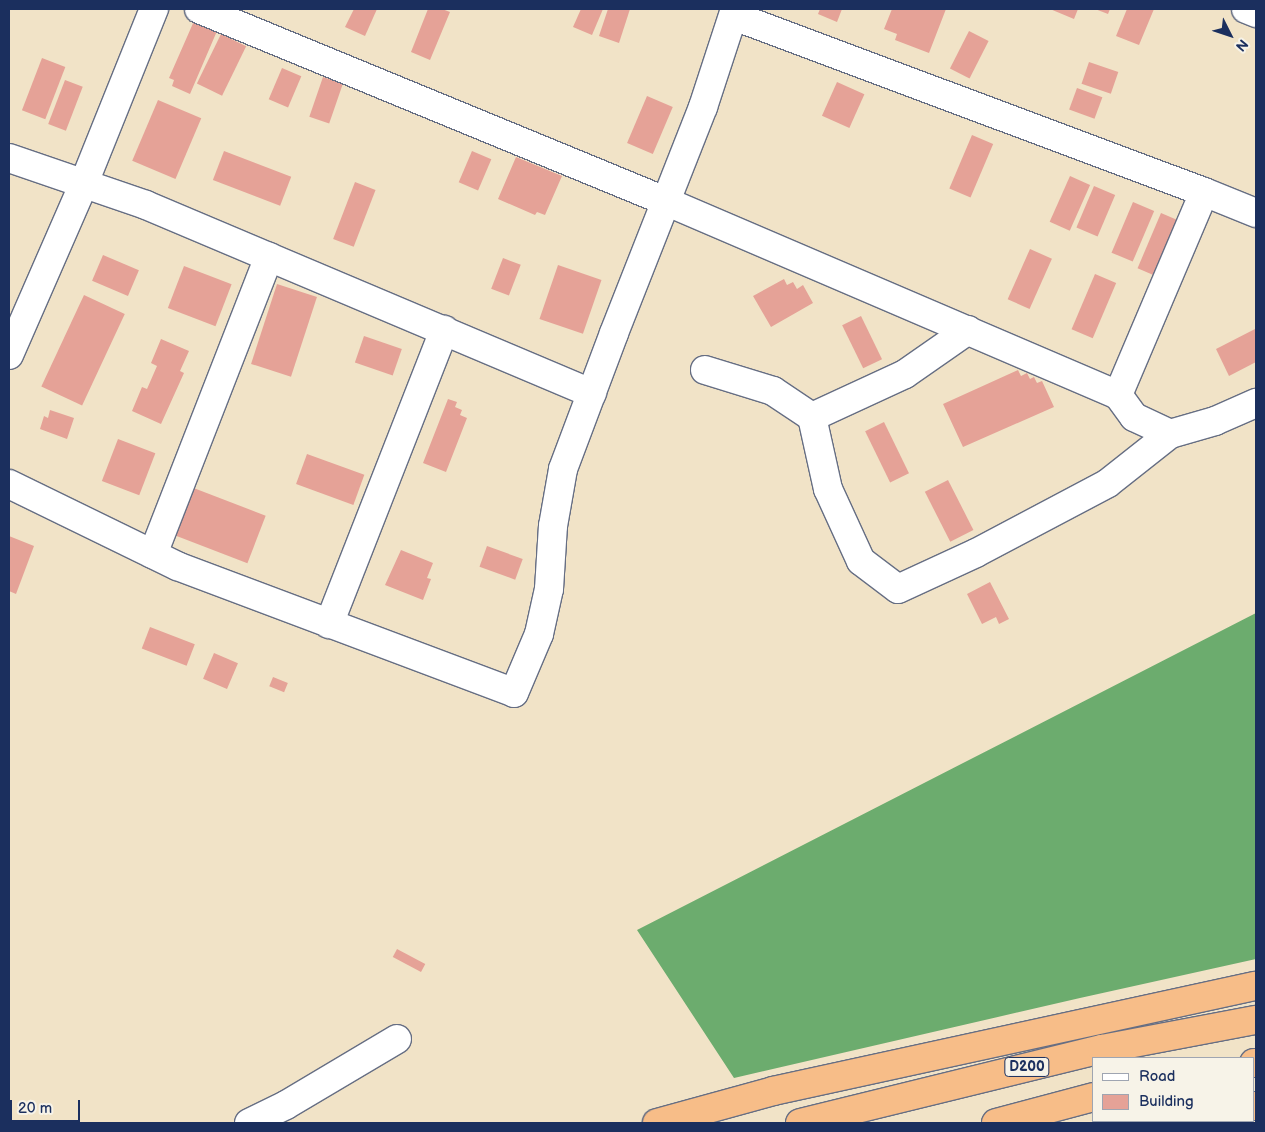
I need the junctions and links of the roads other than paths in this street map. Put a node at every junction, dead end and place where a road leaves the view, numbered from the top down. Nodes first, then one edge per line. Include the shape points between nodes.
1 (154, 9) edge
2 (199, 9) edge
3 (1246, 9) edge
4 (735, 12) edge
5 (1256, 13) edge
6 (9, 158) edge
7 (84, 184) junction
8 (1204, 192) junction
9 (666, 201) junction
10 (1256, 213) edge
11 (269, 257) junction
12 (444, 330) junction
13 (968, 330) junction
14 (9, 355) edge
15 (705, 370) dead end
16 (592, 393) junction
17 (1118, 394) junction
18 (1256, 403) edge
19 (812, 417) junction
20 (1170, 434) junction
21 (9, 484) edge
22 (153, 554) junction
23 (329, 624) junction
24 (1256, 986) edge
25 (1256, 1020) edge
26 (397, 1039) dead end
27 (1092, 1098) edge
28 (249, 1123) edge
29 (657, 1123) edge
30 (800, 1123) edge
31 (996, 1123) edge

1 - 7 street
2 - 9 street
3 - 5 street
4 - 8 street
4 - 9 street via 703,107
6 - 7 street
7 - 11 street via 146,205
7 - 14 street
8 - 10 street
8 - 17 street
9 - 13 street
9 - 16 street
11 - 12 street
11 - 22 street
12 - 16 street
12 - 23 street
13 - 17 street
13 - 19 street via 905,374
15 - 19 street via 773,392
16 - 23 street via 563,469 553,526 549,589 539,634 514,693
17 - 20 street via 1134,417
18 - 20 street via 1215,421
19 - 20 street via 828,489 861,562 898,589 976,553 1108,483
21 - 22 street
22 - 23 street
24 - 29 highway via 773,1091
25 - 30 highway, D200 via 1102,1049
26 - 28 street via 286,1105
27 - 31 highway

